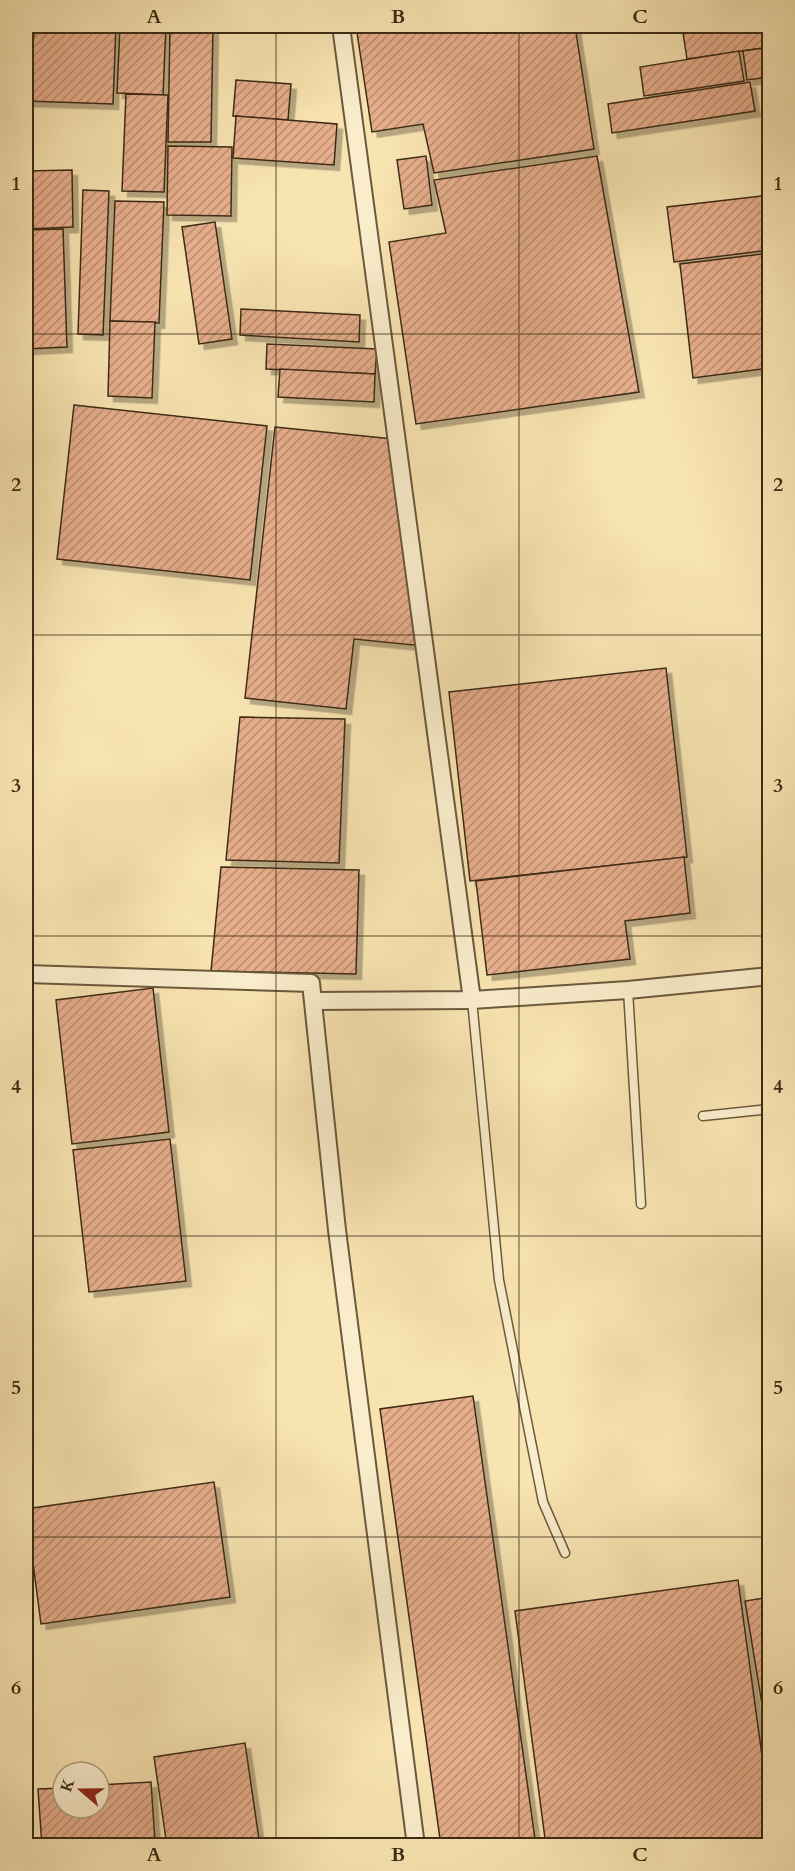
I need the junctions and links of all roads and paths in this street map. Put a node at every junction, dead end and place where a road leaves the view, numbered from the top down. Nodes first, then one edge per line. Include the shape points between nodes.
1 (341, 26) edge
2 (26, 974) edge
3 (770, 976) edge
4 (628, 990) junction
5 (472, 1000) junction
6 (313, 1001) junction
7 (770, 1109) edge
8 (703, 1116) dead end
9 (641, 1204) dead end
10 (565, 1553) dead end
11 (416, 1845) edge

1 - 5 street
2 - 6 street via 311,983
3 - 4 street
4 - 5 street
4 - 9 lane
5 - 6 street
5 - 10 lane via 499,1280 543,1502
6 - 11 street via 337,1230
7 - 8 lane

